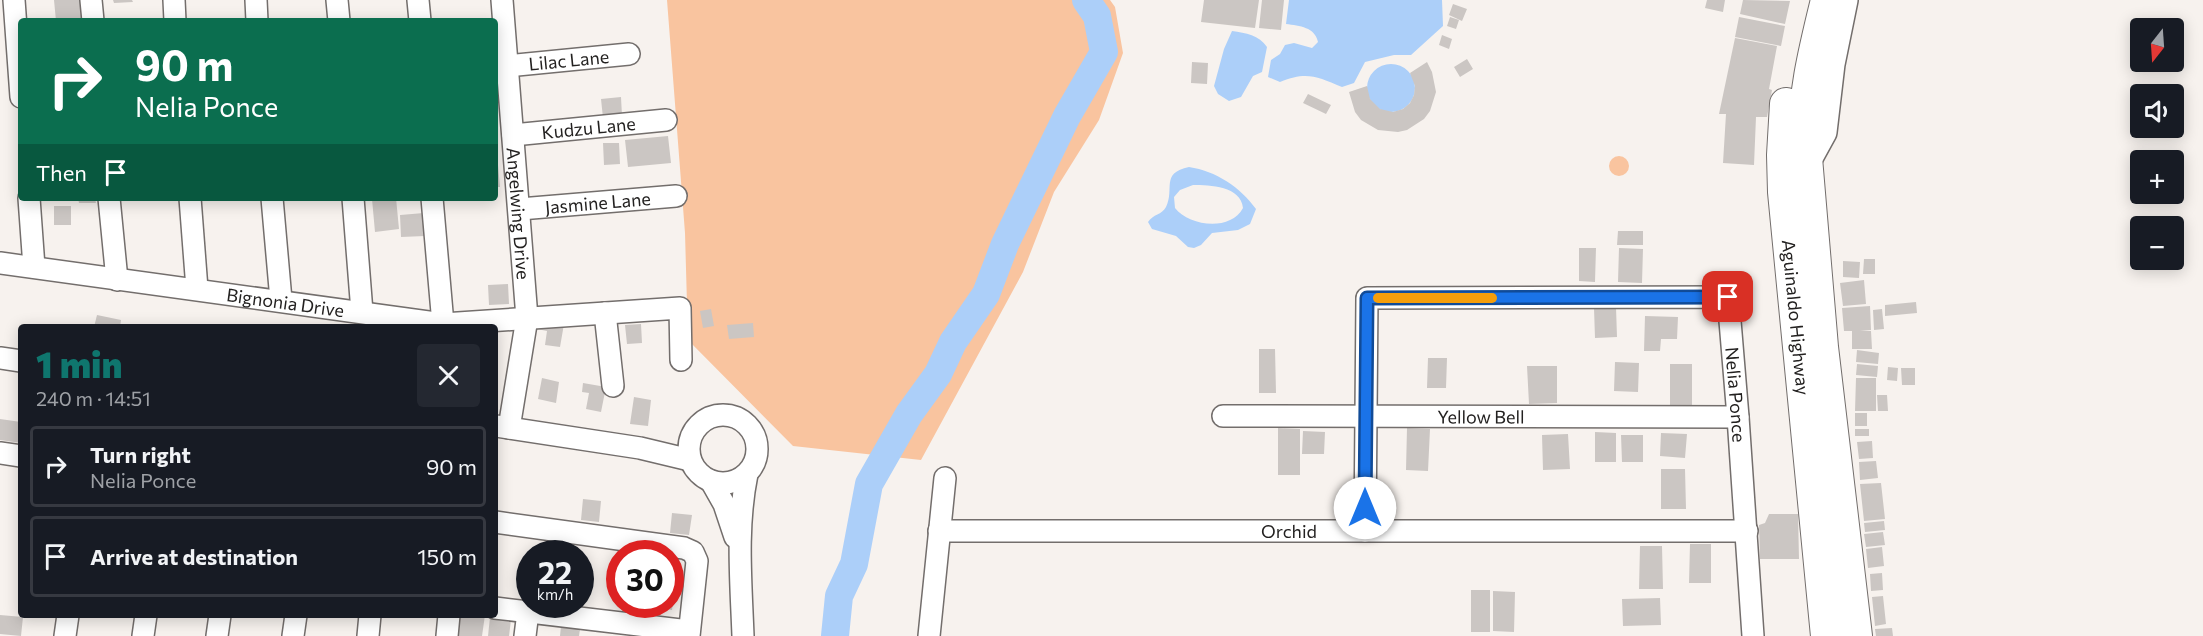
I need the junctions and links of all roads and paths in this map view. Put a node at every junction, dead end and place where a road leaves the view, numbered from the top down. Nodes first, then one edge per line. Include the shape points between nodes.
1 (14, 0) edge
2 (91, 0) edge
3 (174, 0) edge
4 (256, 0) edge
5 (337, 0) edge
6 (418, 0) edge
7 (502, 0) edge
8 (1806, 0) edge
9 (1827, 0) edge
10 (1844, 0) edge
11 (93, 18) edge
12 (175, 18) edge
13 (257, 18) edge
14 (339, 18) edge
15 (420, 18) edge
16 (629, 54) dead end
17 (18, 55) edge
18 (507, 66) junction
19 (666, 120) dead end
20 (513, 135) junction
21 (1806, 163) junction
22 (676, 196) dead end
23 (29, 201) edge
24 (109, 201) edge
25 (190, 201) edge
26 (272, 201) edge
27 (353, 201) edge
28 (432, 201) edge
29 (520, 208) junction
30 (0, 262) edge
31 (34, 267) junction
32 (117, 280) junction
33 (197, 290) junction
34 (280, 300) junction
35 (362, 312) junction
36 (605, 313) junction
37 (527, 318) junction
38 (443, 324) junction
39 (0, 358) edge
40 (681, 360) dead end
41 (18, 361) edge
42 (613, 386) dead end
43 (1224, 416) dead end
44 (1366, 416) junction
45 (1738, 417) junction
46 (502, 427) edge
47 (689, 438) junction
48 (640, 448) junction
49 (690, 460) junction
50 (747, 474) junction
51 (945, 478) dead end
52 (711, 481) junction
53 (498, 522) edge
54 (939, 531) junction
55 (1365, 531) junction
56 (1747, 531) junction
57 (739, 549) junction
58 (498, 608) edge
59 (516, 611) edge
60 (68, 618) edge
61 (146, 618) edge
62 (220, 618) edge
63 (296, 618) edge
64 (370, 618) edge
65 (449, 618) edge
66 (527, 618) edge
67 (556, 618) edge
68 (604, 628) edge
69 (689, 634) edge
70 (65, 636) edge
71 (143, 636) edge
72 (218, 636) edge
73 (293, 636) edge
74 (368, 636) edge
75 (447, 636) edge
76 (525, 636) edge
77 (743, 636) edge
78 (928, 636) edge
79 (1752, 636) edge
80 (1827, 636) edge
81 (1856, 636) edge

1 - 17 street
2 - 11 street
3 - 12 street
4 - 13 street
5 - 14 street
6 - 15 street
7 - 18 street, Angelwing Drive
8 - 80 highway, Aguinaldo Highway via 1787,96 1783,172
9 - 21 highway, Aguinaldo Highway via 1807,92
10 - 21 main road via 1823,132
16 - 18 street, Lilac Lane
18 - 20 street, Angelwing Drive
19 - 20 street, Kudzu Lane
20 - 29 street, Angelwing Drive
21 - 81 highway, Aguinaldo Highway via 1822,347
22 - 29 street, Jasmine Lane
23 - 31 street
24 - 32 street
25 - 33 street
26 - 34 street
27 - 35 street
28 - 38 street
29 - 37 street, Angelwing Drive
30 - 31 street, Bignonia Drive
31 - 32 street, Bignonia Drive
32 - 33 street, Bignonia Drive
33 - 34 street, Bignonia Drive
34 - 35 street, Bignonia Drive
35 - 38 street, Bignonia Drive
36 - 37 street, Bignonia Drive
36 - 40 street, Bignonia Drive via 680,308
36 - 42 street
37 - 38 street, Bignonia Drive
37 - 46 street, Angelwing Drive
39 - 41 street
43 - 44 street, Yellow Bell
44 - 45 street, Yellow Bell
44 - 45 street, Nelia Ponce via 1367,298 1728,297
44 - 55 street
45 - 56 street, Nelia Ponce
46 - 48 street
47 - 48 street
47 - 49 street
47 - 50 street via 694,428 713,415 736,416 753,431 757,442 757,453
48 - 49 street
49 - 52 street via 694,469
50 - 52 street via 730,482
50 - 57 street via 741,499
51 - 54 street
52 - 57 street via 724,504
53 - 69 street via 693,552 697,561
54 - 55 street, Orchid
54 - 78 street
55 - 56 street, Orchid
56 - 79 street, Nelia Ponce
57 - 77 street
58 - 59 street
60 - 70 street
61 - 71 street
62 - 72 street
63 - 73 street
64 - 74 street
65 - 75 street
66 - 76 street
67 - 68 street
68 - 69 street

